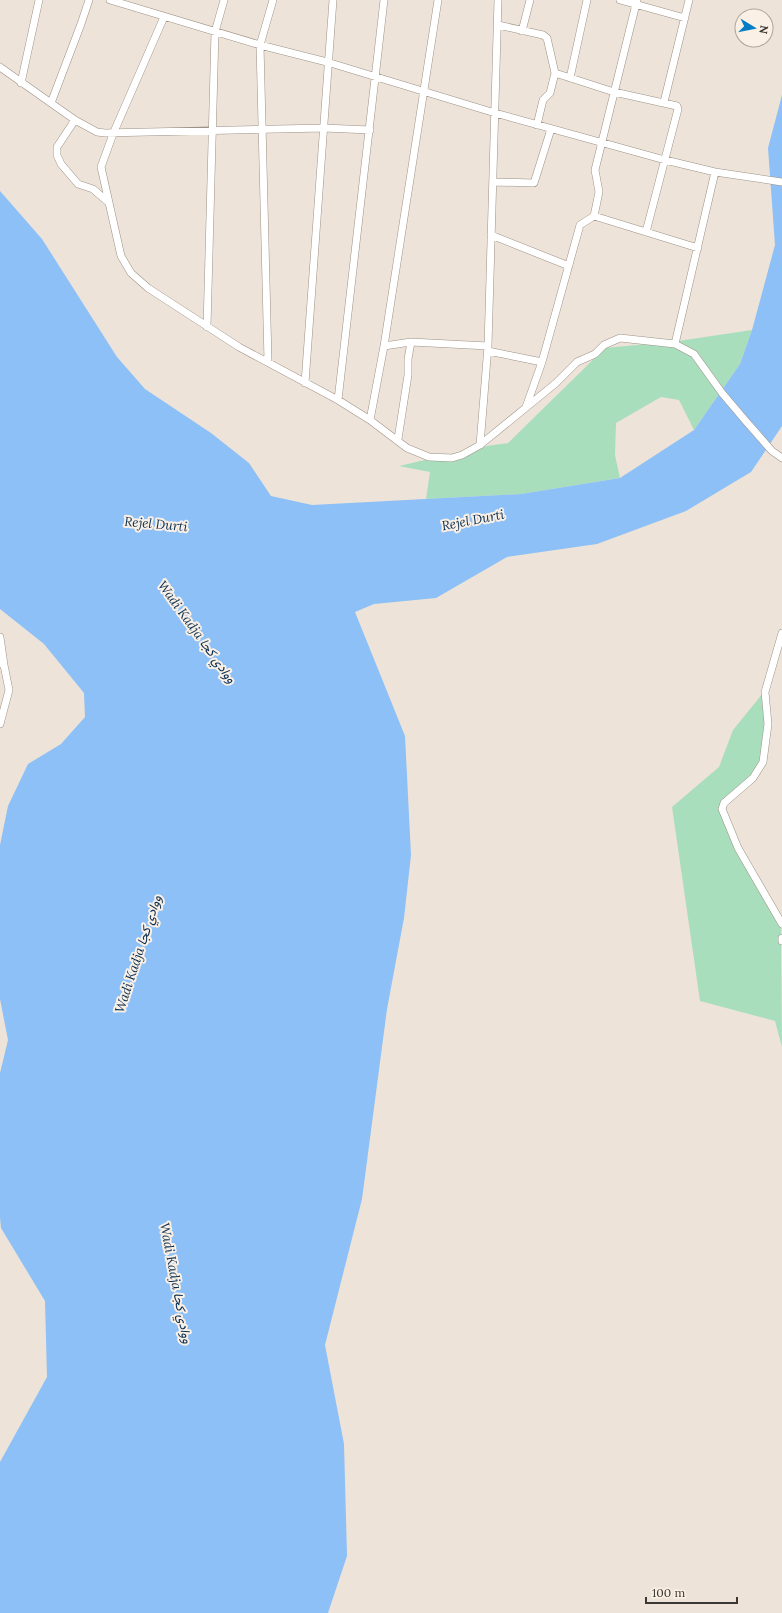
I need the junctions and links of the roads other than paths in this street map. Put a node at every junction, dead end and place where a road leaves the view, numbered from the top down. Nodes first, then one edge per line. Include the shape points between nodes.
1 (39, 0) edge
2 (89, 0) edge
3 (110, 0) edge
4 (224, 0) edge
5 (273, 0) edge
6 (333, 0) edge
7 (384, 0) edge
8 (438, 0) edge
9 (498, 0) edge
10 (530, 0) edge
11 (587, 0) edge
12 (620, 0) edge
13 (689, 0) edge
14 (125, 2) edge
15 (637, 2) edge
16 (164, 17) junction
17 (684, 18) junction
18 (498, 25) junction
19 (522, 31) junction
20 (215, 32) junction
21 (260, 45) junction
22 (327, 62) junction
23 (0, 67) edge
24 (555, 73) junction
25 (376, 78) junction
26 (570, 78) junction
27 (21, 83) junction
28 (614, 92) junction
29 (425, 93) junction
30 (664, 102) junction
31 (51, 103) junction
32 (495, 113) junction
33 (76, 120) junction
34 (537, 125) junction
35 (324, 128) junction
36 (551, 129) junction
37 (262, 130) junction
38 (370, 130) junction
39 (212, 131) junction
40 (113, 134) junction
41 (601, 143) junction
42 (665, 160) junction
43 (715, 172) junction
44 (493, 182) junction
45 (782, 182) edge
46 (108, 202) junction
47 (594, 216) junction
48 (646, 232) junction
49 (491, 236) junction
50 (698, 248) junction
51 (569, 266) junction
52 (207, 327) junction
53 (411, 342) junction
54 (675, 344) junction
55 (384, 346) junction
56 (488, 348) junction
57 (268, 361) junction
58 (542, 362) junction
59 (305, 383) junction
60 (338, 400) junction
61 (526, 407) junction
62 (370, 420) junction
63 (398, 439) junction
64 (480, 445) junction
65 (782, 458) edge
66 (782, 633) edge
67 (0, 637) edge
68 (2, 664) edge
69 (0, 724) edge
70 (782, 924) edge

1 - 27 street
2 - 31 street
3 - 14 street
4 - 20 street
5 - 21 street
6 - 22 street
7 - 25 street
8 - 29 street
9 - 18 street
10 - 19 street
11 - 26 street
12 - 15 street
13 - 17 street
14 - 16 street
15 - 17 street
15 - 28 street
16 - 20 street
16 - 40 street
17 - 30 street
18 - 19 street
18 - 32 street
19 - 24 street via 546,36
20 - 21 street
20 - 39 street
21 - 22 street
21 - 37 street
22 - 25 street
22 - 35 street
23 - 27 street
24 - 26 street
24 - 34 street via 550,93 543,100
25 - 29 street
25 - 38 street
26 - 28 street
27 - 31 street
28 - 30 street
28 - 41 street
29 - 32 street
29 - 55 street
30 - 42 street via 678,109
31 - 33 street
32 - 34 street
32 - 44 street
33 - 40 street via 97,132
33 - 46 street via 58,147 57,155 61,164 78,184 93,188
34 - 36 street
35 - 37 street
35 - 38 street
35 - 59 street
36 - 41 street
36 - 44 street via 534,183
37 - 39 street
37 - 57 street
38 - 60 street
39 - 40 street
39 - 52 street
40 - 46 street via 101,167
41 - 42 street
41 - 47 street via 595,170 599,192
42 - 43 street
42 - 48 street
43 - 45 street
43 - 50 street
44 - 49 street
46 - 52 street via 122,256 131,273 148,288
47 - 48 street
47 - 51 street via 580,225
48 - 50 street
49 - 51 street
49 - 56 street
50 - 54 street
51 - 58 street
52 - 57 street
53 - 55 street
53 - 56 street
53 - 63 street
54 - 61 street via 627,338 614,340 595,354 577,362
54 - 65 street via 694,354 744,419 772,451
55 - 62 street
56 - 58 street
56 - 64 street
57 - 59 street
58 - 61 street
59 - 60 street
60 - 62 street
61 - 64 street
62 - 63 street
63 - 64 street via 418,454 436,458 452,458
66 - 70 street via 765,692 768,724 763,762 753,778 724,803 722,809 738,848
67 - 68 street
68 - 69 street via 9,690

